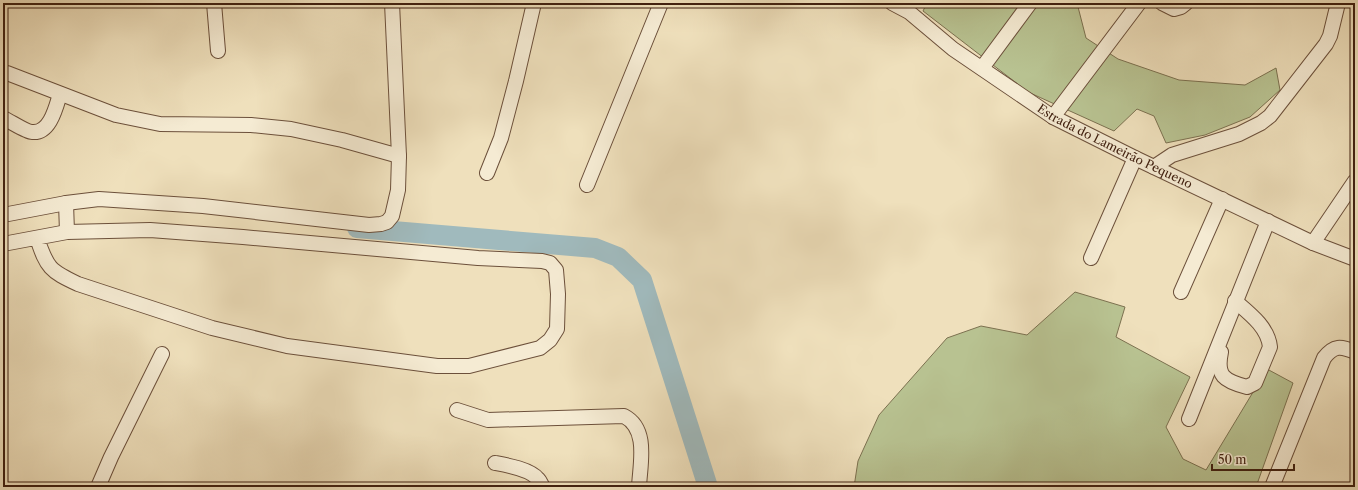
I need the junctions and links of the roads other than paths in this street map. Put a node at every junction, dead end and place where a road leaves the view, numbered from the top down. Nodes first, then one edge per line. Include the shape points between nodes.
1 (214, 3) edge
2 (392, 3) edge
3 (534, 3) edge
4 (661, 3) edge
5 (892, 3) edge
6 (1030, 3) edge
7 (1139, 3) edge
8 (1162, 3) edge
9 (1186, 3) edge
10 (1338, 3) edge
11 (218, 51) dead end
12 (982, 68) junction
13 (6, 73) dead end
14 (60, 94) junction
15 (1053, 117) junction
16 (3, 118) edge
17 (399, 156) junction
18 (1135, 158) junction
19 (1154, 167) junction
20 (487, 173) dead end
21 (1355, 181) edge
22 (587, 185) dead end
23 (1222, 199) junction
24 (66, 203) junction
25 (3, 215) edge
26 (1268, 221) junction
27 (67, 232) junction
28 (37, 238) junction
29 (1313, 243) junction
30 (3, 244) edge
31 (1091, 258) dead end
32 (1355, 259) edge
33 (1181, 292) dead end
34 (1235, 301) junction
35 (1223, 331) junction
36 (1355, 352) edge
37 (162, 354) dead end
38 (457, 410) dead end
39 (1189, 418) dead end
40 (495, 463) dead end
41 (98, 487) edge
42 (543, 487) edge
43 (639, 487) edge
44 (1272, 487) edge

1 - 11 street
2 - 17 street
3 - 20 street via 501,138
4 - 22 street
5 - 12 street, Estrada do Lameirão Pequeno via 909,12
6 - 12 street
7 - 15 street
8 - 9 street via 1174,9
10 - 19 street via 1326,44 1270,116 1239,134 1172,155
12 - 15 street, Estrada do Lameirão Pequeno
13 - 14 street
14 - 16 street via 52,120 39,131 31,132
14 - 17 street via 116,114 160,124 251,125 291,129
15 - 18 street, Estrada do Lameirão Pequeno
17 - 24 street via 398,190 392,216 387,222 380,224 369,225 203,206 99,199
18 - 19 street, Estrada do Lameirão Pequeno
18 - 31 street
19 - 23 street, Estrada do Lameirão Pequeno
21 - 29 street
23 - 26 street, Estrada do Lameirão Pequeno
23 - 33 street
24 - 25 street
24 - 27 street
26 - 29 street, Estrada do Lameirão Pequeno
26 - 34 street
27 - 28 street
27 - 28 street via 150,230 478,258 542,261 550,263 556,270 557,329 550,340 540,348 469,366 437,366 287,346 212,328 78,284 49,267
28 - 30 street
29 - 32 street, Estrada do Lameirão Pequeno
34 - 35 street
34 - 35 street via 1254,317 1265,330 1269,341 1270,347 1257,380 1252,386 1239,385 1226,379 1218,369
35 - 39 street
36 - 44 street via 1343,347 1336,348 1329,351 1324,358
37 - 41 street
38 - 43 street via 488,420 624,416 631,420 640,435
40 - 42 street via 537,477

